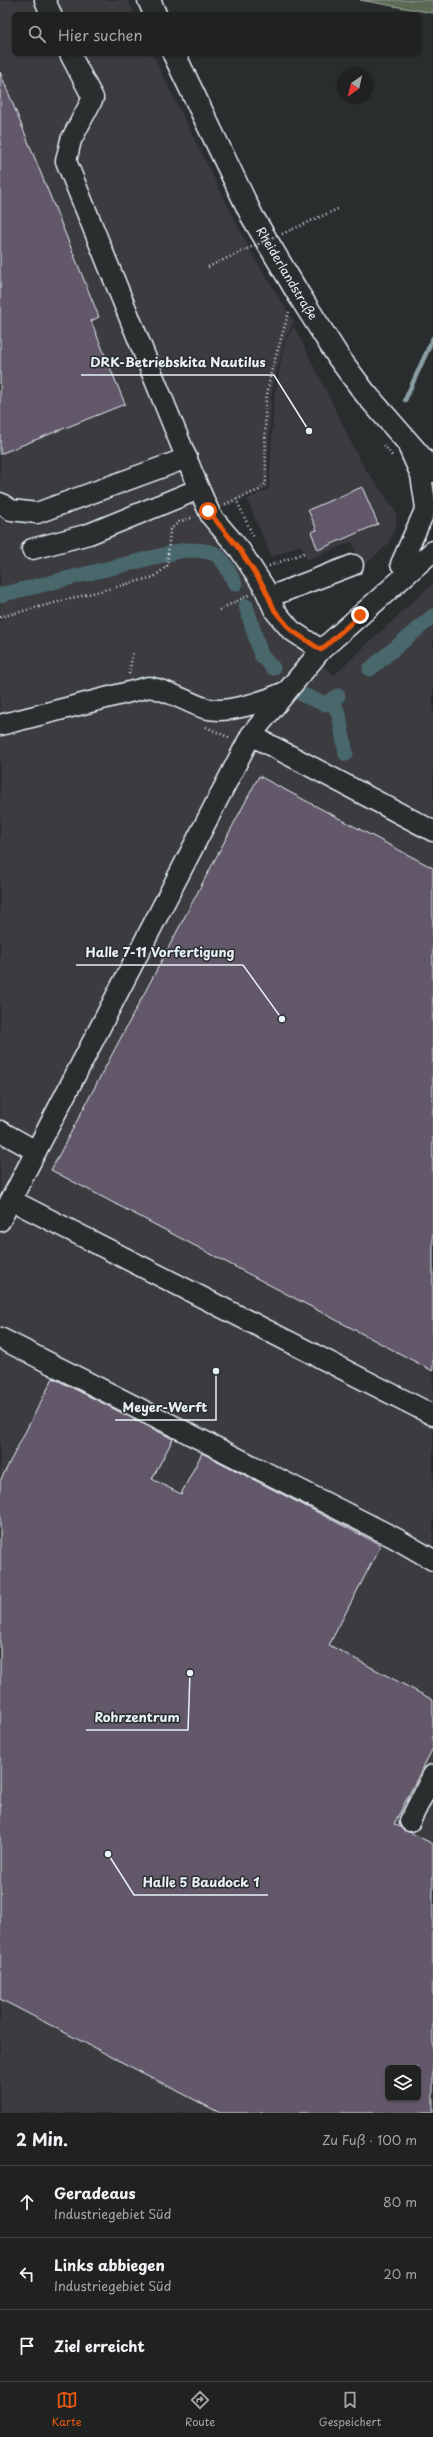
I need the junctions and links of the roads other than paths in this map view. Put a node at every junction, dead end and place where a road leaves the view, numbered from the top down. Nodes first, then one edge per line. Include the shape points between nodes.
1 (45, 0) edge
2 (149, 0) edge
3 (50, 12) edge
4 (154, 12) edge
5 (71, 56) edge
6 (175, 56) edge
7 (408, 444) junction
8 (187, 458) junction
9 (433, 471) edge
10 (199, 489) junction
11 (0, 503) edge
12 (433, 528) edge
13 (32, 549) dead end
14 (433, 551) edge
15 (401, 564) junction
16 (353, 565) dead end
17 (261, 595) junction
18 (360, 615) junction
19 (321, 650) junction
20 (287, 691) junction
21 (0, 725) edge
22 (251, 735) junction
23 (433, 831) edge
24 (0, 1132) edge
25 (36, 1151) junction
26 (5, 1208) edge
27 (0, 1338) edge
28 (433, 1415) edge
29 (433, 1560) edge
30 (433, 1775) edge
31 (410, 1821) dead end

1 - 3 lane
2 - 4 main road
5 - 8 lane via 93,98 71,140 66,161
6 - 7 main road, Rheiderlandstraße via 252,216 299,295 339,358
7 - 9 main road, Rheiderlandstraße
7 - 15 lane via 421,475 426,508
8 - 10 lane
8 - 11 lane via 37,513 11,510
10 - 13 lane via 89,534
10 - 17 lane via 208,511 240,550
12 - 15 lane
14 - 18 lane
15 - 18 lane
16 - 17 lane
17 - 19 lane via 291,630
18 - 19 lane
19 - 20 lane
20 - 21 lane via 268,700 225,710 205,708 164,690 150,687
20 - 22 lane
22 - 23 lane
22 - 25 lane
24 - 25 lane
25 - 26 lane
26 - 28 lane
27 - 29 lane via 395,1538
30 - 31 lane

